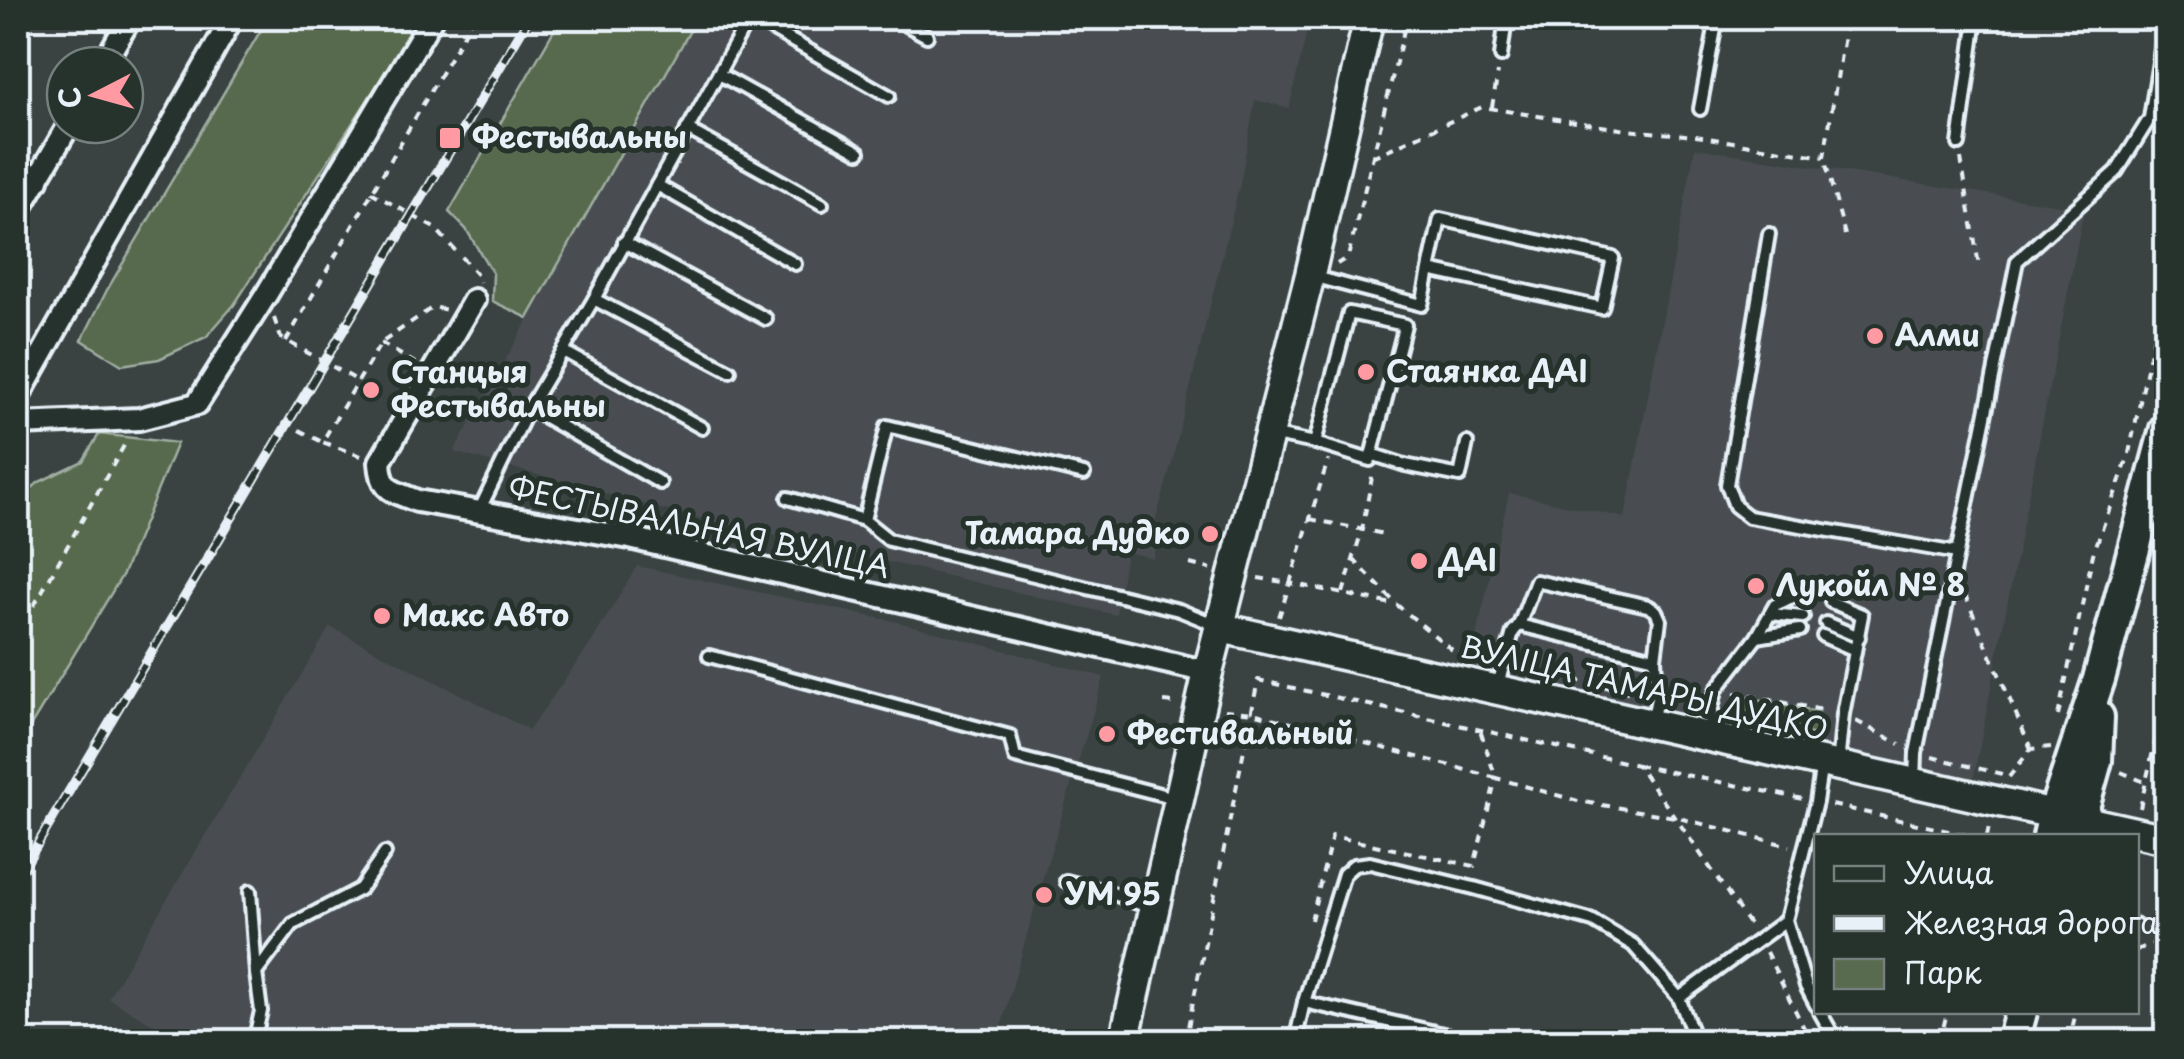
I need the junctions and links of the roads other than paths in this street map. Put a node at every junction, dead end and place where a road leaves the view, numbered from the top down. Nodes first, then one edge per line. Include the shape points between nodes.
1 (130, 18) edge
2 (232, 18) edge
3 (432, 18) edge
4 (750, 18) edge
5 (894, 18) edge
6 (1370, 18) edge
7 (1506, 18) edge
8 (1717, 18) edge
9 (1976, 18) edge
10 (2166, 18) edge
11 (927, 36) dead end
12 (114, 45) edge
13 (1501, 56) road end
14 (719, 74) junction
15 (890, 96) dead end
16 (1700, 108) dead end
17 (687, 129) junction
18 (1960, 144) road end
19 (58, 145) edge
20 (860, 152) dead end
21 (18, 170) edge
22 (38, 180) junction
23 (656, 184) junction
24 (822, 204) dead end
25 (18, 212) edge
26 (1768, 234) dead end
27 (624, 242) junction
28 (795, 264) dead end
29 (1429, 270) junction
30 (1321, 278) junction
31 (594, 298) junction
32 (470, 307) road end
33 (766, 319) dead end
34 (563, 352) junction
35 (730, 372) dead end
36 (18, 398) edge
37 (528, 408) junction
38 (18, 424) edge
39 (702, 428) dead end
40 (2166, 429) edge
41 (1269, 434) junction
42 (1315, 442) junction
43 (1468, 443) dead end
44 (1370, 457) junction
45 (1084, 474) dead end
46 (660, 482) dead end
47 (788, 498) dead end
48 (478, 512) junction
49 (864, 520) junction
50 (1957, 553) junction
51 (1795, 596) dead end
52 (1831, 602) dead end
53 (1770, 614) junction
54 (1803, 617) dead end
55 (1826, 623) dead end
56 (1519, 625) junction
57 (1221, 628) junction
58 (1800, 630) dead end
59 (1823, 636) dead end
60 (1757, 637) junction
61 (1858, 637) junction
62 (1854, 650) junction
63 (710, 656) dead end
64 (1655, 658) junction
65 (1208, 672) junction
66 (1500, 677) junction
67 (1654, 711) junction
68 (1706, 736) junction
69 (1830, 764) junction
70 (1915, 783) junction
71 (1180, 800) junction
72 (2065, 827) edge
73 (2166, 839) edge
74 (385, 853) dead end
75 (1066, 882) dead end
76 (250, 891) dead end
77 (1154, 910) junction
78 (1786, 920) junction
79 (256, 973) junction
80 (1679, 998) junction
81 (1814, 1001) edge
82 (1304, 1002) junction
83 (1821, 1014) edge
84 (2021, 1014) edge
85 (254, 1042) edge
86 (1124, 1042) edge
87 (1294, 1042) edge
88 (1465, 1042) edge
89 (1696, 1042) edge
90 (1837, 1042) edge
91 (2014, 1042) edge

1 - 12 street
2 - 36 street
3 - 38 street via 197,404 139,419
4 - 14 lane
4 - 15 lane
5 - 11 lane
6 - 30 street
7 - 13 lane
8 - 16 lane
9 - 18 lane
10 - 50 lane via 2150,118 2142,131 2117,171 2017,260
14 - 17 lane
14 - 20 lane
17 - 23 lane
17 - 24 lane
19 - 22 street
21 - 22 street
22 - 25 street
23 - 27 lane
23 - 28 lane
26 - 50 lane via 1727,486 1736,506 1750,517
27 - 31 lane
27 - 33 lane
29 - 29 lane via 1602,308 1613,258 1440,219
29 - 30 lane via 1422,305
30 - 41 street
31 - 34 lane
31 - 35 lane
32 - 48 street, ФЕСТЫВАЛЬНАЯ ВУЛІЦА via 380,462 386,487 418,501
34 - 37 lane
34 - 39 lane
37 - 46 lane
37 - 48 lane
40 - 72 main road
41 - 42 lane
41 - 57 street
42 - 44 lane
42 - 44 lane via 1349,313 1404,325
43 - 44 lane via 1460,476
45 - 49 lane via 887,426
47 - 49 lane
48 - 65 street, ФЕСТЫВАЛЬНАЯ ВУЛІЦА via 630,538
49 - 57 lane via 889,540 1179,610
50 - 70 lane
51 - 53 lane
52 - 61 lane via 1862,616
53 - 54 lane
53 - 60 lane
55 - 61 lane
56 - 64 lane
56 - 64 lane via 1536,581 1648,606 1660,620
56 - 66 lane
57 - 65 street
57 - 66 street, ВУЛІЦА ТАМАРЫ ДУДКО
58 - 60 lane
59 - 62 lane
60 - 68 lane via 1716,690
61 - 62 lane
62 - 69 lane
63 - 71 lane via 1010,736 1015,757
64 - 67 lane
65 - 71 street
66 - 67 street, ВУЛІЦА ТАМАРЫ ДУДКО
67 - 68 street, ВУЛІЦА ТАМАРЫ ДУДКО
68 - 69 street, ВУЛІЦА ТАМАРЫ ДУДКО
69 - 70 street, ВУЛІЦА ТАМАРЫ ДУДКО
69 - 78 lane
70 - 72 street, ВУЛІЦА ТАМАРЫ ДУДКО
71 - 77 street
72 - 73 street, ВУЛІЦА ТАМАРЫ ДУДКО
74 - 79 lane via 360,889 293,924
75 - 77 lane
76 - 79 lane
77 - 86 street
78 - 80 lane
78 - 81 lane
79 - 85 lane via 261,1011
80 - 82 lane via 1633,945 1593,921 1370,863 1344,874
80 - 89 lane
82 - 87 lane
82 - 88 lane
83 - 90 lane
84 - 91 main road

